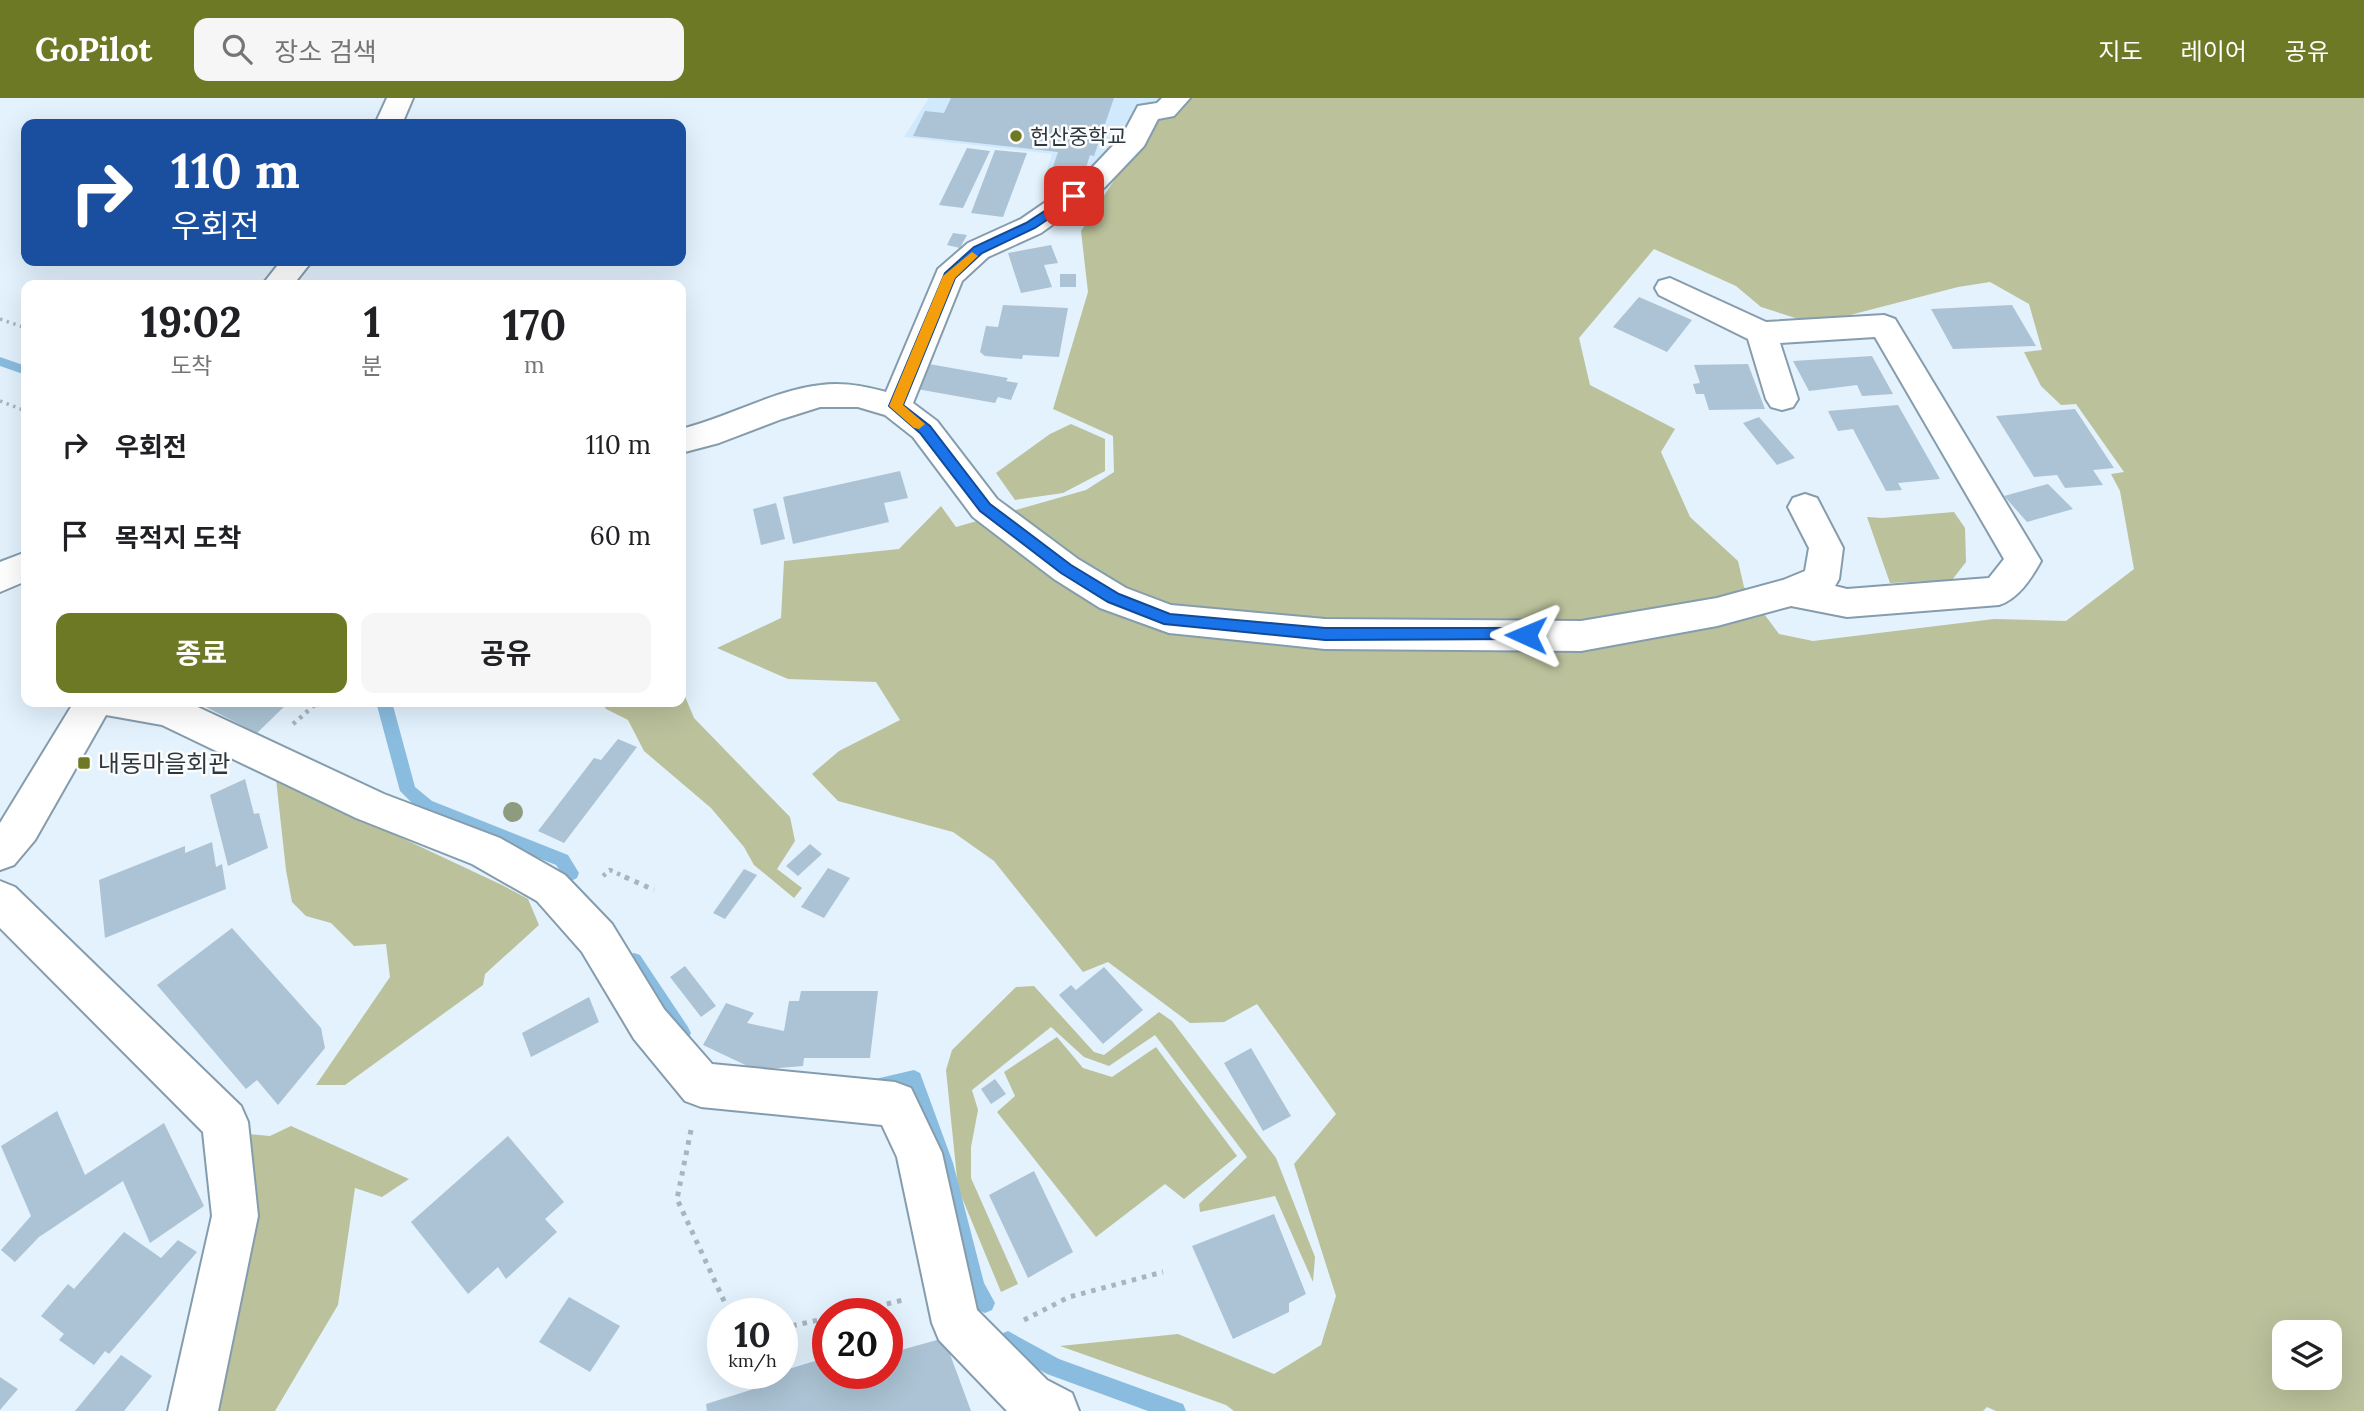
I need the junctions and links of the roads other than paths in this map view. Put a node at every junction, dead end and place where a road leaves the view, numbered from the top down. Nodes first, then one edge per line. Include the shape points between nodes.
1 (400, 98) edge
2 (1177, 98) edge
3 (391, 119) edge
4 (293, 266) edge
5 (281, 280) edge
6 (1670, 288) dead end
7 (1762, 333) junction
8 (1782, 399) dead end
9 (896, 406) junction
10 (686, 440) edge
11 (1805, 507) dead end
12 (21, 568) edge
13 (0, 578) edge
14 (1791, 592) junction
15 (91, 707) edge
16 (152, 707) edge
17 (0, 852) edge
18 (0, 900) edge
19 (193, 1411) edge
20 (1054, 1411) edge

1 - 3 street
2 - 9 street via 1166,110 1148,112 1134,140 1095,181 1031,226 978,250 950,276
4 - 5 street
6 - 7 street
7 - 8 street
7 - 14 street via 1884,326 2023,561 1999,591 1847,603
9 - 10 street via 858,396 820,396
9 - 14 street via 925,429 985,508 1102,591 1169,620 1325,634 1581,636 1717,612
11 - 14 street via 1826,548 1821,579
12 - 13 street
15 - 17 street via 21,828
16 - 20 street via 167,709 370,806 486,851 551,888 597,938 649,1024 701,1085 895,1104 919,1153 956,1323 1029,1398
18 - 19 street via 225,1122 235,1216

